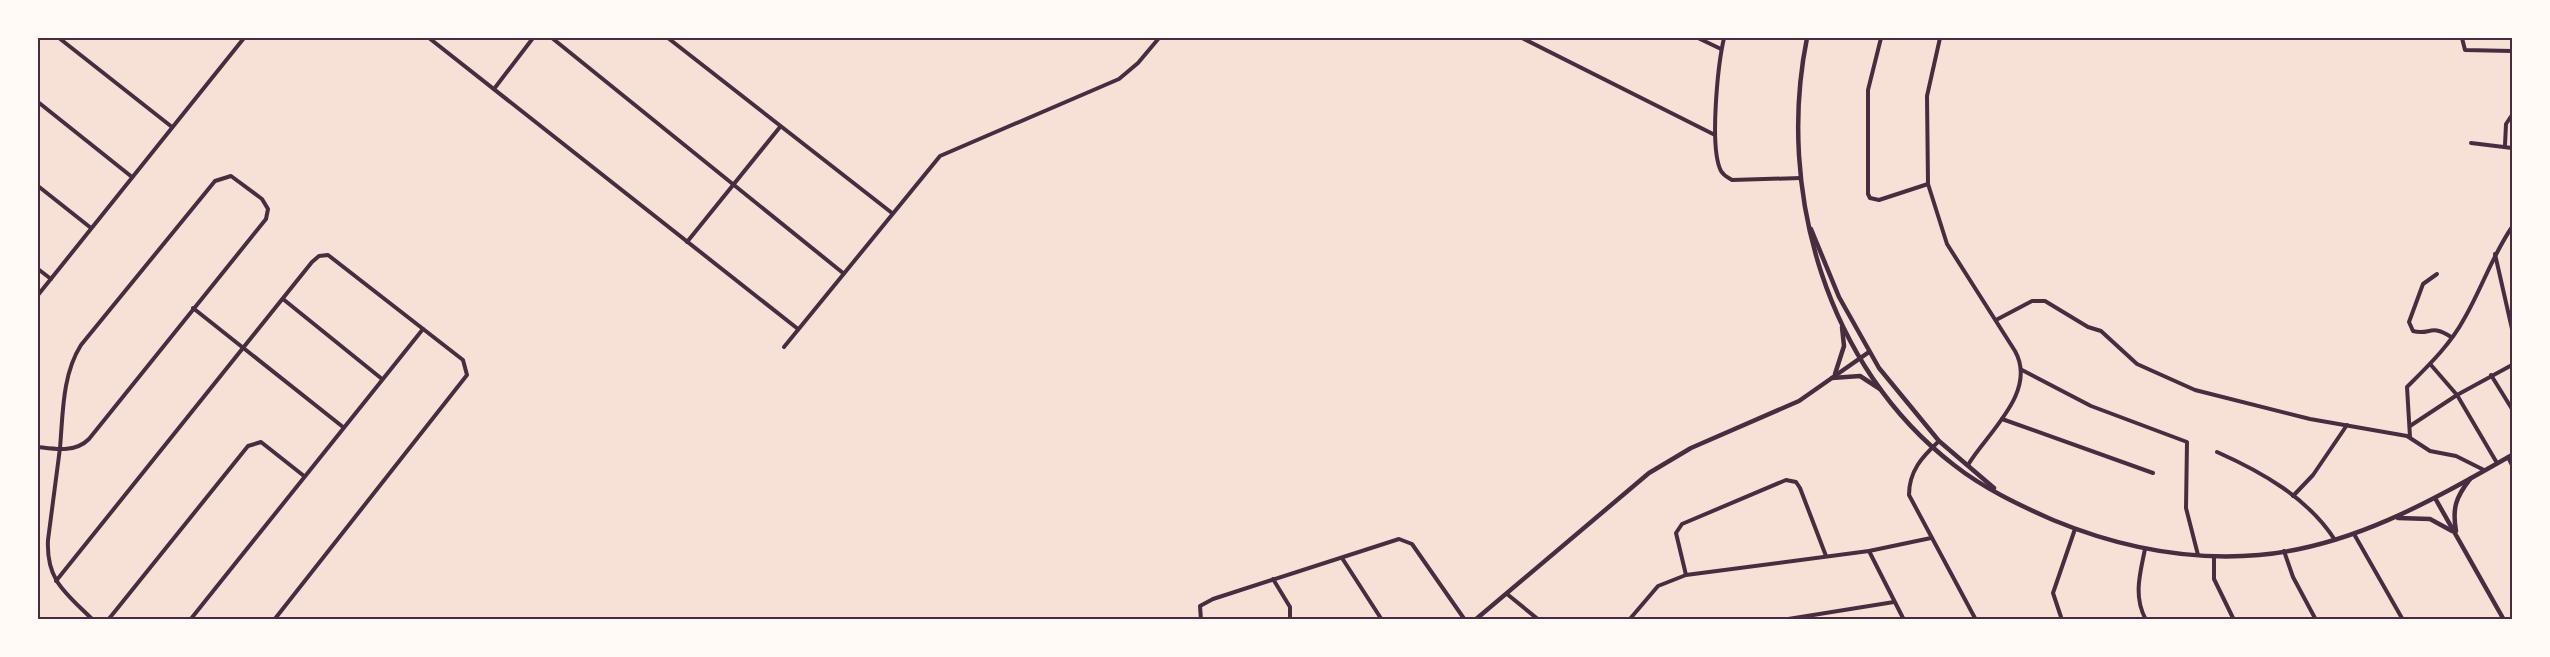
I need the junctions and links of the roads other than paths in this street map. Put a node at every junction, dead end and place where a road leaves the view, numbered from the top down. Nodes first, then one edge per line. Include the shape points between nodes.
1 (60, 38) edge
2 (244, 38) edge
3 (429, 38) edge
4 (533, 38) edge
5 (552, 38) edge
6 (668, 38) edge
7 (1159, 38) edge
8 (1522, 38) edge
9 (1698, 38) edge
10 (1724, 38) edge
11 (1807, 38) edge
12 (1881, 38) edge
13 (1940, 38) edge
14 (2462, 38) edge
15 (1721, 49) junction
16 (2512, 51) edge
17 (494, 89) junction
18 (38, 102) edge
19 (2512, 115) edge
20 (172, 127) junction
21 (780, 127) junction
22 (1715, 135) junction
23 (2470, 143) dead end
24 (2505, 145) junction
25 (2512, 148) edge
26 (132, 177) junction
27 (1801, 178) junction
28 (1928, 184) junction
29 (733, 185) junction
30 (38, 186) edge
31 (892, 213) junction
32 (1810, 226) junction
33 (91, 228) junction
34 (2512, 228) edge
35 (687, 242) junction
36 (2495, 252) junction
37 (38, 269) edge
38 (844, 273) junction
39 (2438, 274) dead end
40 (51, 279) junction
41 (38, 295) edge
42 (283, 299) junction
43 (192, 308) junction
44 (1996, 320) junction
45 (1841, 322) junction
46 (423, 329) junction
47 (799, 329) junction
48 (2512, 329) edge
49 (2451, 337) junction
50 (784, 347) dead end
51 (242, 350) junction
52 (1869, 352) junction
53 (1860, 358) junction
54 (2431, 364) junction
55 (2512, 365) edge
56 (2021, 369) junction
57 (1835, 374) junction
58 (2491, 375) junction
59 (382, 379) junction
60 (1829, 379) junction
61 (1884, 392) junction
62 (2457, 395) junction
63 (2512, 409) edge
64 (2002, 419) junction
65 (2347, 425) junction
66 (2410, 426) junction
67 (343, 427) junction
68 (2410, 437) junction
69 (1940, 441) junction
70 (38, 447) edge
71 (1933, 447) junction
72 (59, 450) junction
73 (2217, 452) dead end
74 (2510, 456) edge
75 (2497, 463) junction
76 (1968, 465) junction
77 (2512, 465) edge
78 (2484, 470) junction
79 (2153, 473) dead end
80 (304, 476) junction
81 (2472, 477) junction
82 (2000, 492) junction
83 (2293, 496) junction
84 (2435, 498) junction
85 (2392, 519) junction
86 (2074, 529) junction
87 (2354, 534) junction
88 (2456, 534) junction
89 (1931, 538) junction
90 (2336, 540) junction
91 (2145, 549) junction
92 (1869, 551) junction
93 (2284, 551) junction
94 (1826, 556) junction
95 (2198, 556) junction
96 (2214, 557) junction
97 (1342, 558) junction
98 (1686, 575) junction
99 (1273, 579) junction
100 (56, 582) junction
101 (1507, 594) junction
102 (1894, 602) junction
103 (93, 620) edge
104 (108, 620) edge
105 (190, 620) edge
106 (274, 620) edge
107 (1200, 620) edge
108 (1290, 620) edge
109 (1382, 620) edge
110 (1465, 620) edge
111 (1476, 620) edge
112 (1539, 620) edge
113 (1629, 620) edge
114 (1782, 620) edge
115 (1904, 620) edge
116 (1976, 620) edge
117 (2062, 620) edge
118 (2146, 620) edge
119 (2234, 620) edge
120 (2316, 620) edge
121 (2403, 620) edge
122 (2504, 620) edge

1 - 20 street
2 - 20 street
3 - 17 street
4 - 17 street
5 - 29 street
6 - 21 street
7 - 31 street via 1119,79 940,156
8 - 22 street
9 - 15 street
10 - 15 street
11 - 27 street via 1799,98
12 - 28 street via 1868,90 1868,194 1879,200
13 - 28 street via 1927,96
14 - 16 street via 2465,51
15 - 22 street
17 - 35 street
18 - 26 street
19 - 24 street via 2506,124
20 - 26 street
21 - 29 street
21 - 31 street
22 - 27 street via 1724,176 1738,180
23 - 24 street
24 - 25 street
26 - 33 street
27 - 32 street
28 - 44 street via 1947,244
29 - 35 street
29 - 38 street
30 - 33 street
31 - 38 street
32 - 45 street via 1815,257
32 - 52 street via 1839,297
33 - 40 street
34 - 36 street
35 - 47 street
36 - 48 street
36 - 49 street via 2482,286
37 - 40 street
38 - 47 street
39 - 49 street via 2423,284 2409,322 2418,333 2436,329
40 - 41 street
42 - 46 street via 314,259 328,255
42 - 51 street
42 - 59 street
43 - 51 street
43 - 72 street via 89,439 80,446
43 - 72 street via 268,214 262,199 235,177 226,175 215,181 76,353 68,374
44 - 56 street via 2019,358
44 - 65 street via 2032,301 2045,301 2101,331 2137,364 2180,384 2232,400
45 - 53 street
45 - 57 street via 1844,346
46 - 59 street
46 - 106 street via 463,360 466,378
47 - 50 street
49 - 54 street
51 - 67 street
51 - 100 street
52 - 53 street
52 - 69 street via 1892,386
53 - 57 street
53 - 61 street
54 - 62 street
54 - 66 street via 2407,387
55 - 58 street
56 - 64 street via 2017,392
56 - 95 street via 2091,406 2187,442 2186,508
57 - 60 street
58 - 62 street
58 - 63 street
59 - 67 street
60 - 61 street via 1860,376
60 - 101 street via 1778,412 1671,458 1618,496
61 - 71 street
62 - 66 street
62 - 75 street
64 - 76 street
64 - 79 street
65 - 68 street
65 - 83 street via 2313,475
66 - 68 street
67 - 80 street
68 - 78 street via 2430,451 2456,456
69 - 71 street
69 - 76 street
70 - 72 street
71 - 82 street via 1970,477
71 - 89 street via 1917,464 1909,484 1912,503
72 - 100 street via 48,554
73 - 83 street via 2253,469
74 - 75 street
74 - 77 street
75 - 78 street
76 - 82 street
78 - 81 street
80 - 104 street via 261,442 248,446
80 - 105 street
81 - 84 street
81 - 88 street via 2456,498
82 - 86 street
83 - 90 street via 2310,509
84 - 85 street
84 - 88 street
85 - 87 street
85 - 88 street via 2430,519
86 - 91 street
86 - 117 street via 2053,593
87 - 90 street
87 - 121 street
88 - 122 street
89 - 92 street
89 - 116 street
90 - 93 street
91 - 95 street
91 - 118 street via 2137,594
92 - 94 street
92 - 102 street
93 - 96 street
93 - 120 street
94 - 98 street
94 - 98 street via 1800,488 1796,482 1786,480 1682,524 1676,533
95 - 96 street
96 - 119 street via 2214,579
97 - 99 street
97 - 109 street
97 - 110 street via 1399,539 1409,542
98 - 113 street via 1658,586
99 - 107 street via 1203,604
99 - 108 street via 1290,607
100 - 103 street
101 - 111 street
101 - 112 street
102 - 114 street
102 - 115 street

